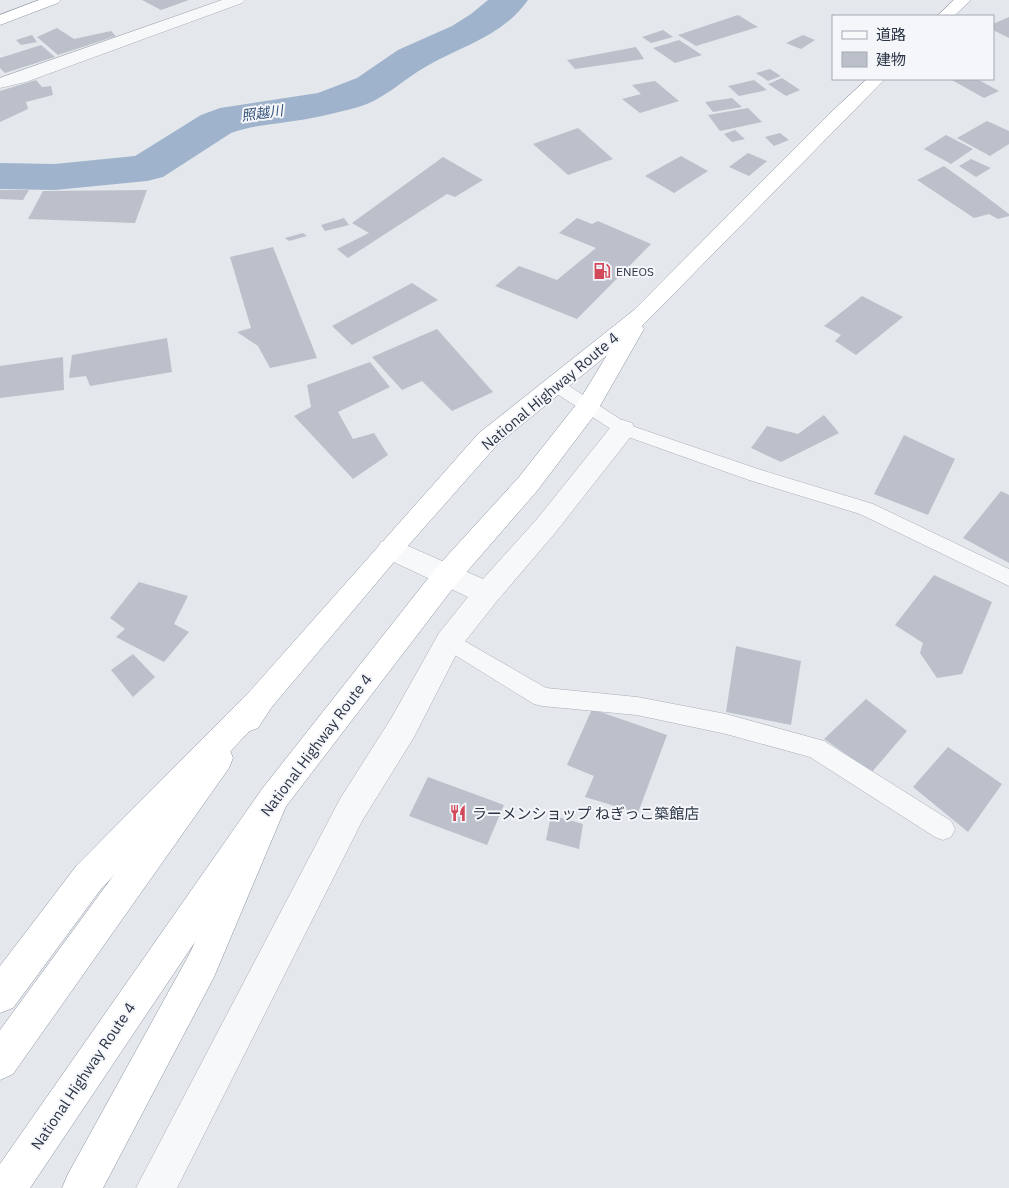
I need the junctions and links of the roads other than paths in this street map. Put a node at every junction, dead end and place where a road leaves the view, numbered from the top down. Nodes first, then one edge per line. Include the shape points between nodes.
1 (53, 0) edge
2 (237, 0) edge
3 (963, 0) edge
4 (946, 15) edge
5 (0, 20) edge
6 (877, 80) edge
7 (0, 83) edge
8 (642, 315) junction
9 (554, 384) junction
10 (588, 407) junction
11 (623, 429) junction
12 (390, 549) junction
13 (447, 575) junction
14 (1009, 578) edge
15 (487, 593) junction
16 (449, 641) junction
17 (261, 699) junction
18 (273, 799) junction
19 (943, 829) dead end
20 (0, 995) edge
21 (0, 1061) edge
22 (7, 1188) edge
23 (82, 1188) edge
24 (156, 1188) edge

1 - 5 highway
2 - 7 street
3 - 4 highway
6 - 8 highway, National Highway Route 4 via 834,119
8 - 9 highway, National Highway Route 4
8 - 10 highway, National Highway Route 4
9 - 10 lane
9 - 12 highway, National Highway Route 4 via 488,440
10 - 11 lane
10 - 13 highway, National Highway Route 4 via 528,484
11 - 14 lane via 866,509
11 - 15 street via 546,526
12 - 13 street
12 - 17 highway, National Highway Route 4
13 - 15 street
13 - 18 highway, National Highway Route 4
15 - 16 street
16 - 19 lane via 542,697 636,706 726,724 816,748
16 - 24 street via 403,726 351,810
17 - 20 highway via 89,876
17 - 21 highway, National Highway Route 4
18 - 22 highway, National Highway Route 4
18 - 23 highway via 202,965

